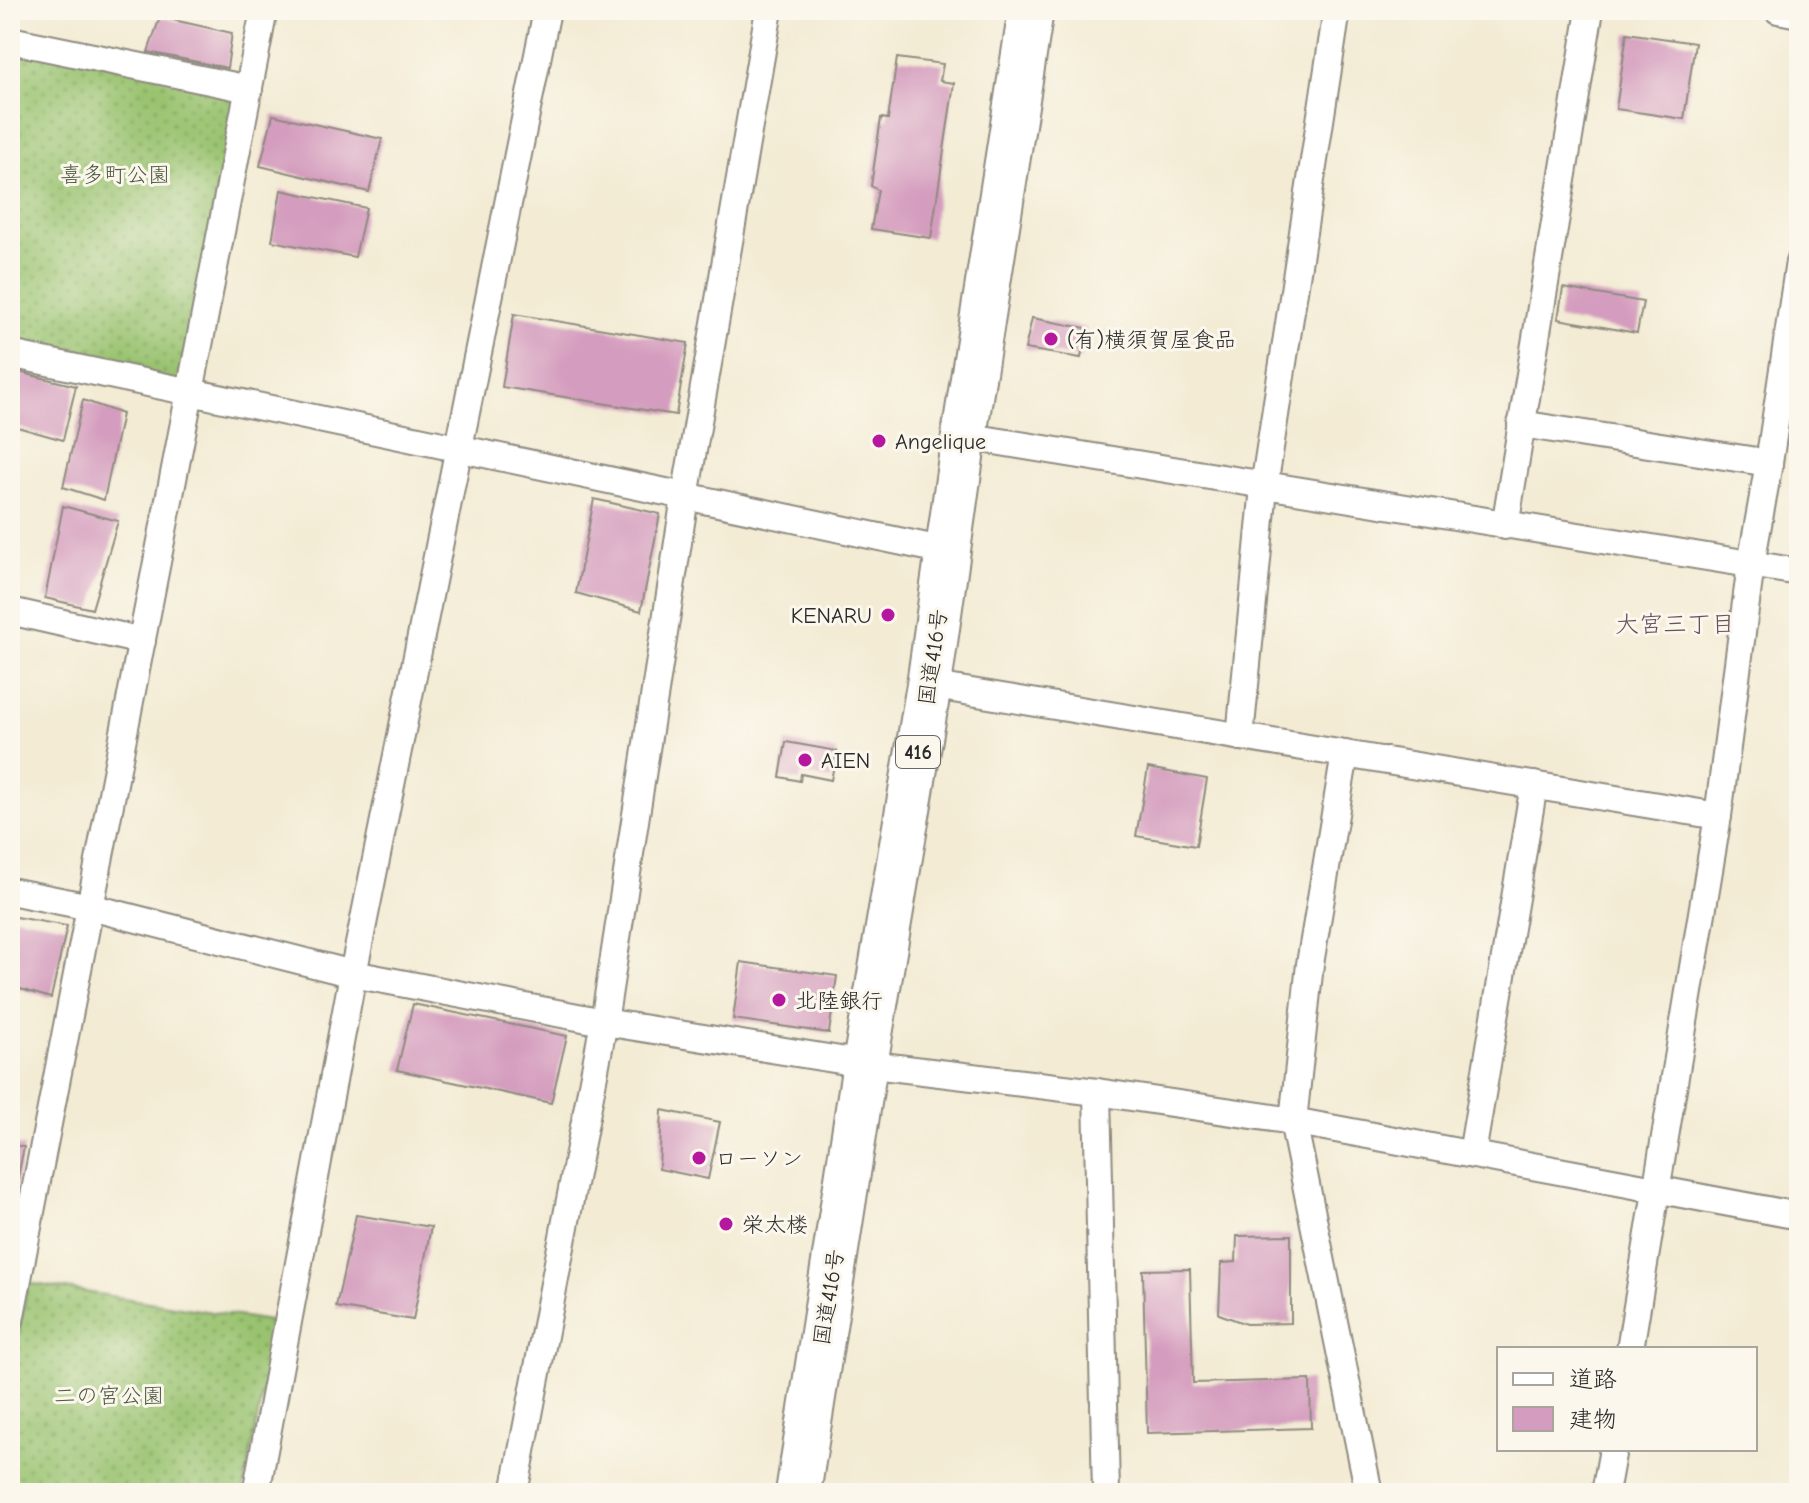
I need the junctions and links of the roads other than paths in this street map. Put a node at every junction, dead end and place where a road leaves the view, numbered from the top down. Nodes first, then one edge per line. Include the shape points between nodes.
1 (264, 10) edge
2 (547, 10) edge
3 (769, 10) edge
4 (1031, 10) edge
5 (1337, 10) edge
6 (1590, 10) edge
7 (1778, 10) edge
8 (1799, 14) edge
9 (10, 40) edge
10 (249, 89) junction
11 (1799, 262) edge
12 (10, 354) edge
13 (190, 392) junction
14 (1521, 424) junction
15 (964, 436) junction
16 (461, 449) junction
17 (1769, 463) junction
18 (1264, 487) junction
19 (685, 497) junction
20 (1505, 526) junction
21 (946, 551) junction
22 (1751, 564) junction
23 (1799, 572) edge
24 (10, 611) edge
25 (142, 641) junction
26 (929, 685) junction
27 (1240, 737) junction
28 (1345, 754) junction
29 (1534, 785) junction
30 (1718, 816) junction
31 (10, 891) edge
32 (90, 907) junction
33 (353, 974) junction
34 (604, 1022) junction
35 (865, 1064) junction
36 (1097, 1092) junction
37 (1293, 1121) junction
38 (1472, 1154) junction
39 (1657, 1189) junction
40 (1799, 1216) edge
41 (10, 1320) edge
42 (1630, 1347) edge
43 (1613, 1451) edge
44 (256, 1493) edge
45 (514, 1493) edge
46 (798, 1493) edge
47 (1106, 1493) edge
48 (1369, 1493) edge
49 (1605, 1493) edge

1 - 10 street
2 - 16 street
3 - 19 street
4 - 15 highway, 国道416号 / 416
5 - 18 street
6 - 14 street
7 - 8 street
9 - 10 street
10 - 13 street
11 - 17 street
12 - 13 street
13 - 16 street
13 - 25 street
14 - 17 street
14 - 20 street
15 - 18 street
15 - 21 highway, 国道416号 / 416
16 - 19 street
16 - 33 street
17 - 22 street
18 - 20 street
18 - 27 street
19 - 21 street
19 - 34 street
20 - 22 street
21 - 26 highway, 国道416号 / 416
22 - 23 street
22 - 30 street
24 - 25 street
25 - 32 street
26 - 27 street
26 - 35 highway, 国道416号 / 416
27 - 28 street
28 - 29 street
28 - 37 street via 1310,964
29 - 30 street
29 - 38 street
30 - 39 street
31 - 32 street
32 - 33 street
32 - 41 street
33 - 34 street
33 - 44 street
34 - 35 street
34 - 45 street
35 - 36 street
35 - 46 highway, 国道416号 / 416
36 - 37 street
36 - 47 street
37 - 38 street
37 - 48 street
38 - 39 street
39 - 40 street
39 - 42 street
43 - 49 street

